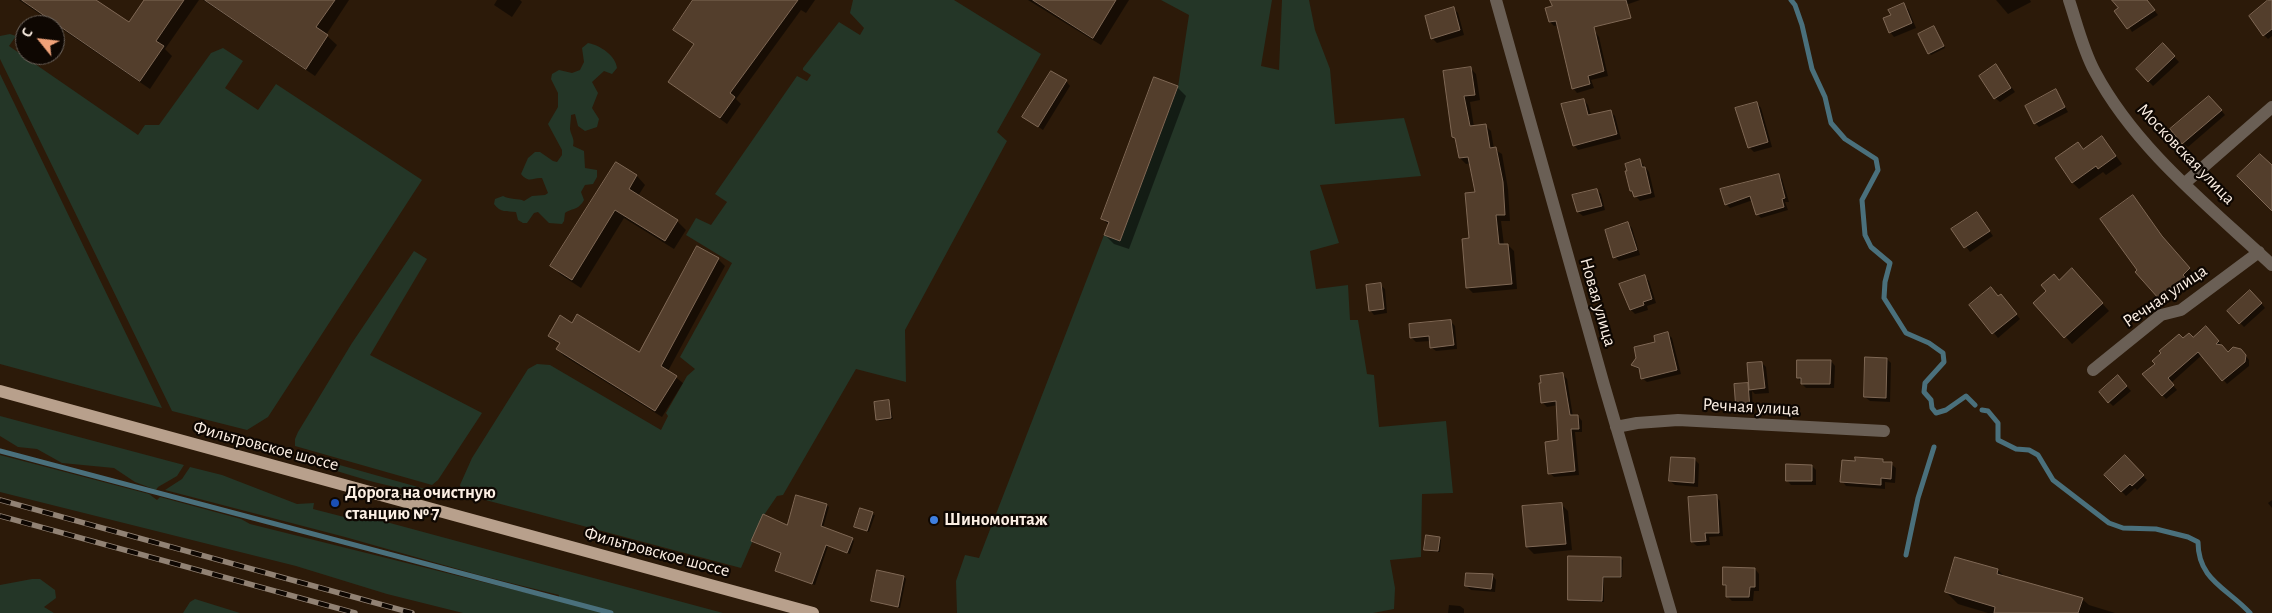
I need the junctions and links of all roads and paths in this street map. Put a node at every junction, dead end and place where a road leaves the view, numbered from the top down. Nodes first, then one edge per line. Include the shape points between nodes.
1 (1496, 0) edge
2 (2069, 0) edge
3 (2272, 107) edge
4 (2185, 183) junction
5 (2259, 252) junction
6 (2272, 265) edge
7 (2094, 370) dead end
8 (0, 391) edge
9 (1616, 427) junction
10 (1884, 431) dead end
11 (813, 613) edge
12 (1671, 613) edge

1 - 9 street, Новая улица
2 - 4 street, Московская улица via 2088,59 2102,85 2139,134
3 - 4 street
4 - 5 street, Московская улица
5 - 6 street, Московская улица
5 - 7 street, Речная улица via 2181,310 2162,315
8 - 11 main road, Фильтровское шоссе
9 - 10 street, Речная улица via 1678,420
9 - 12 street, Новая улица

